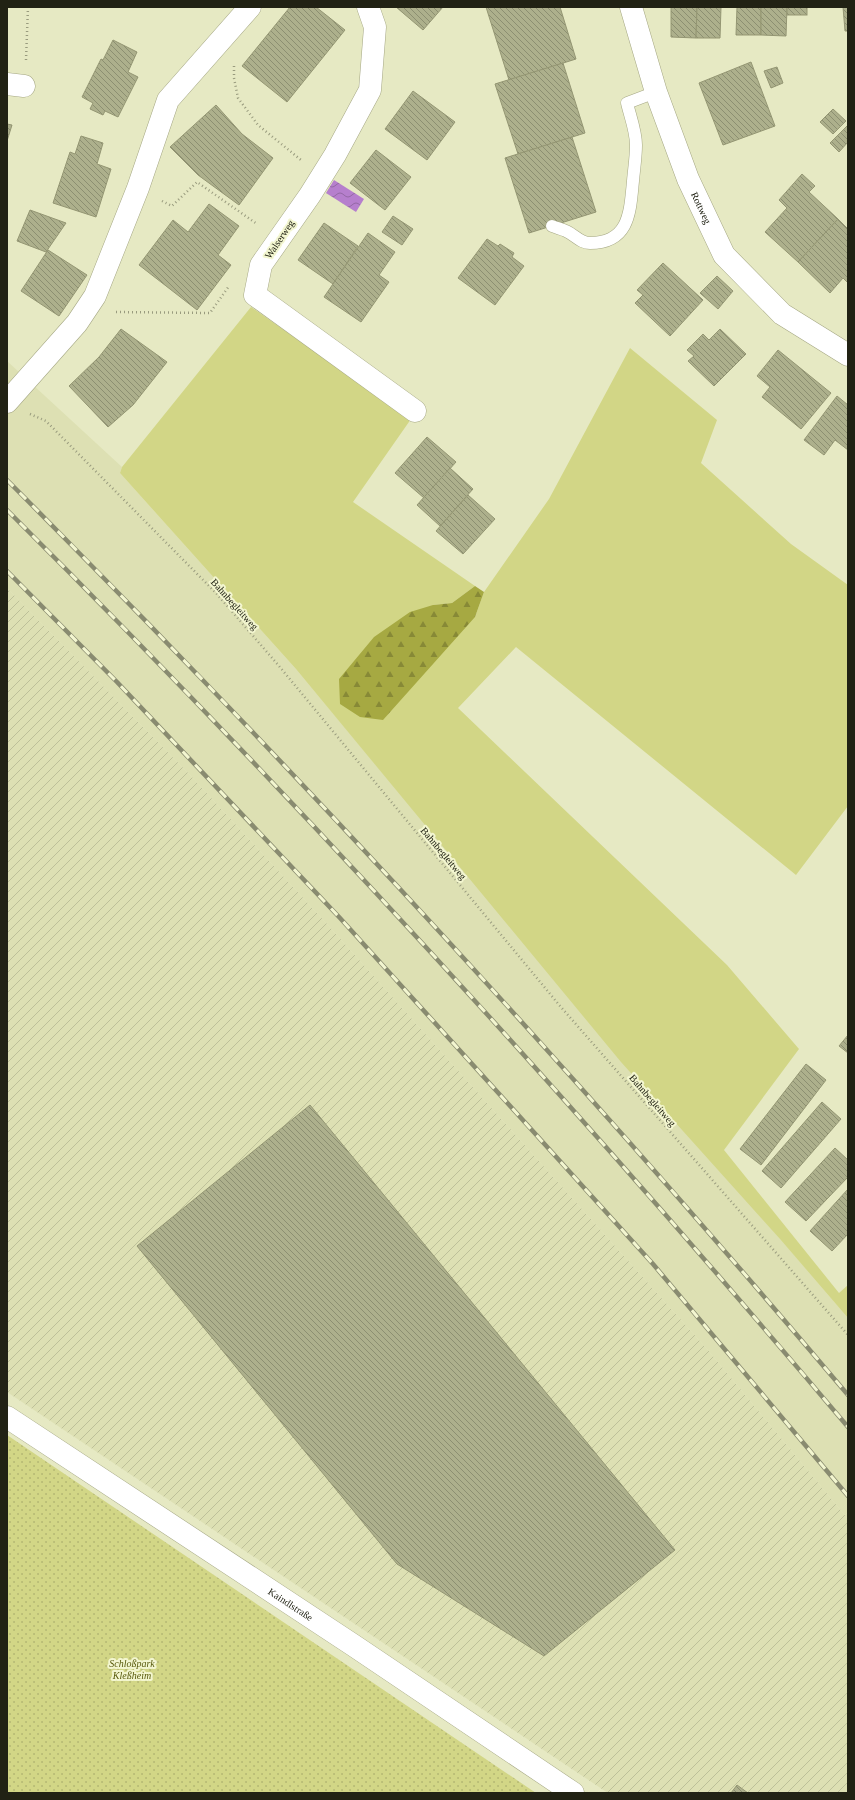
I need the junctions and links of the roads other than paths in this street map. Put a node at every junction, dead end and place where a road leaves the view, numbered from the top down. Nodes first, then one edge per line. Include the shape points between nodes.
1 (250, 7) edge
2 (368, 7) edge
3 (631, 7) edge
4 (656, 92) junction
5 (552, 226) dead end
6 (848, 356) edge
7 (7, 402) edge
8 (415, 411) dead end
9 (7, 1417) edge
10 (572, 1793) edge

1 - 7 street via 168,100 138,188 96,296 77,323
2 - 8 street, Walserweg via 375,27 370,90 335,155 261,265 255,295
3 - 4 street, Rottweg
4 - 5 lane via 627,102 636,144 630,211 626,225 620,233 600,243 588,243
4 - 6 street, Rottweg via 688,179 724,255 782,314
9 - 10 street, Kaindlstraße via 346,1640

